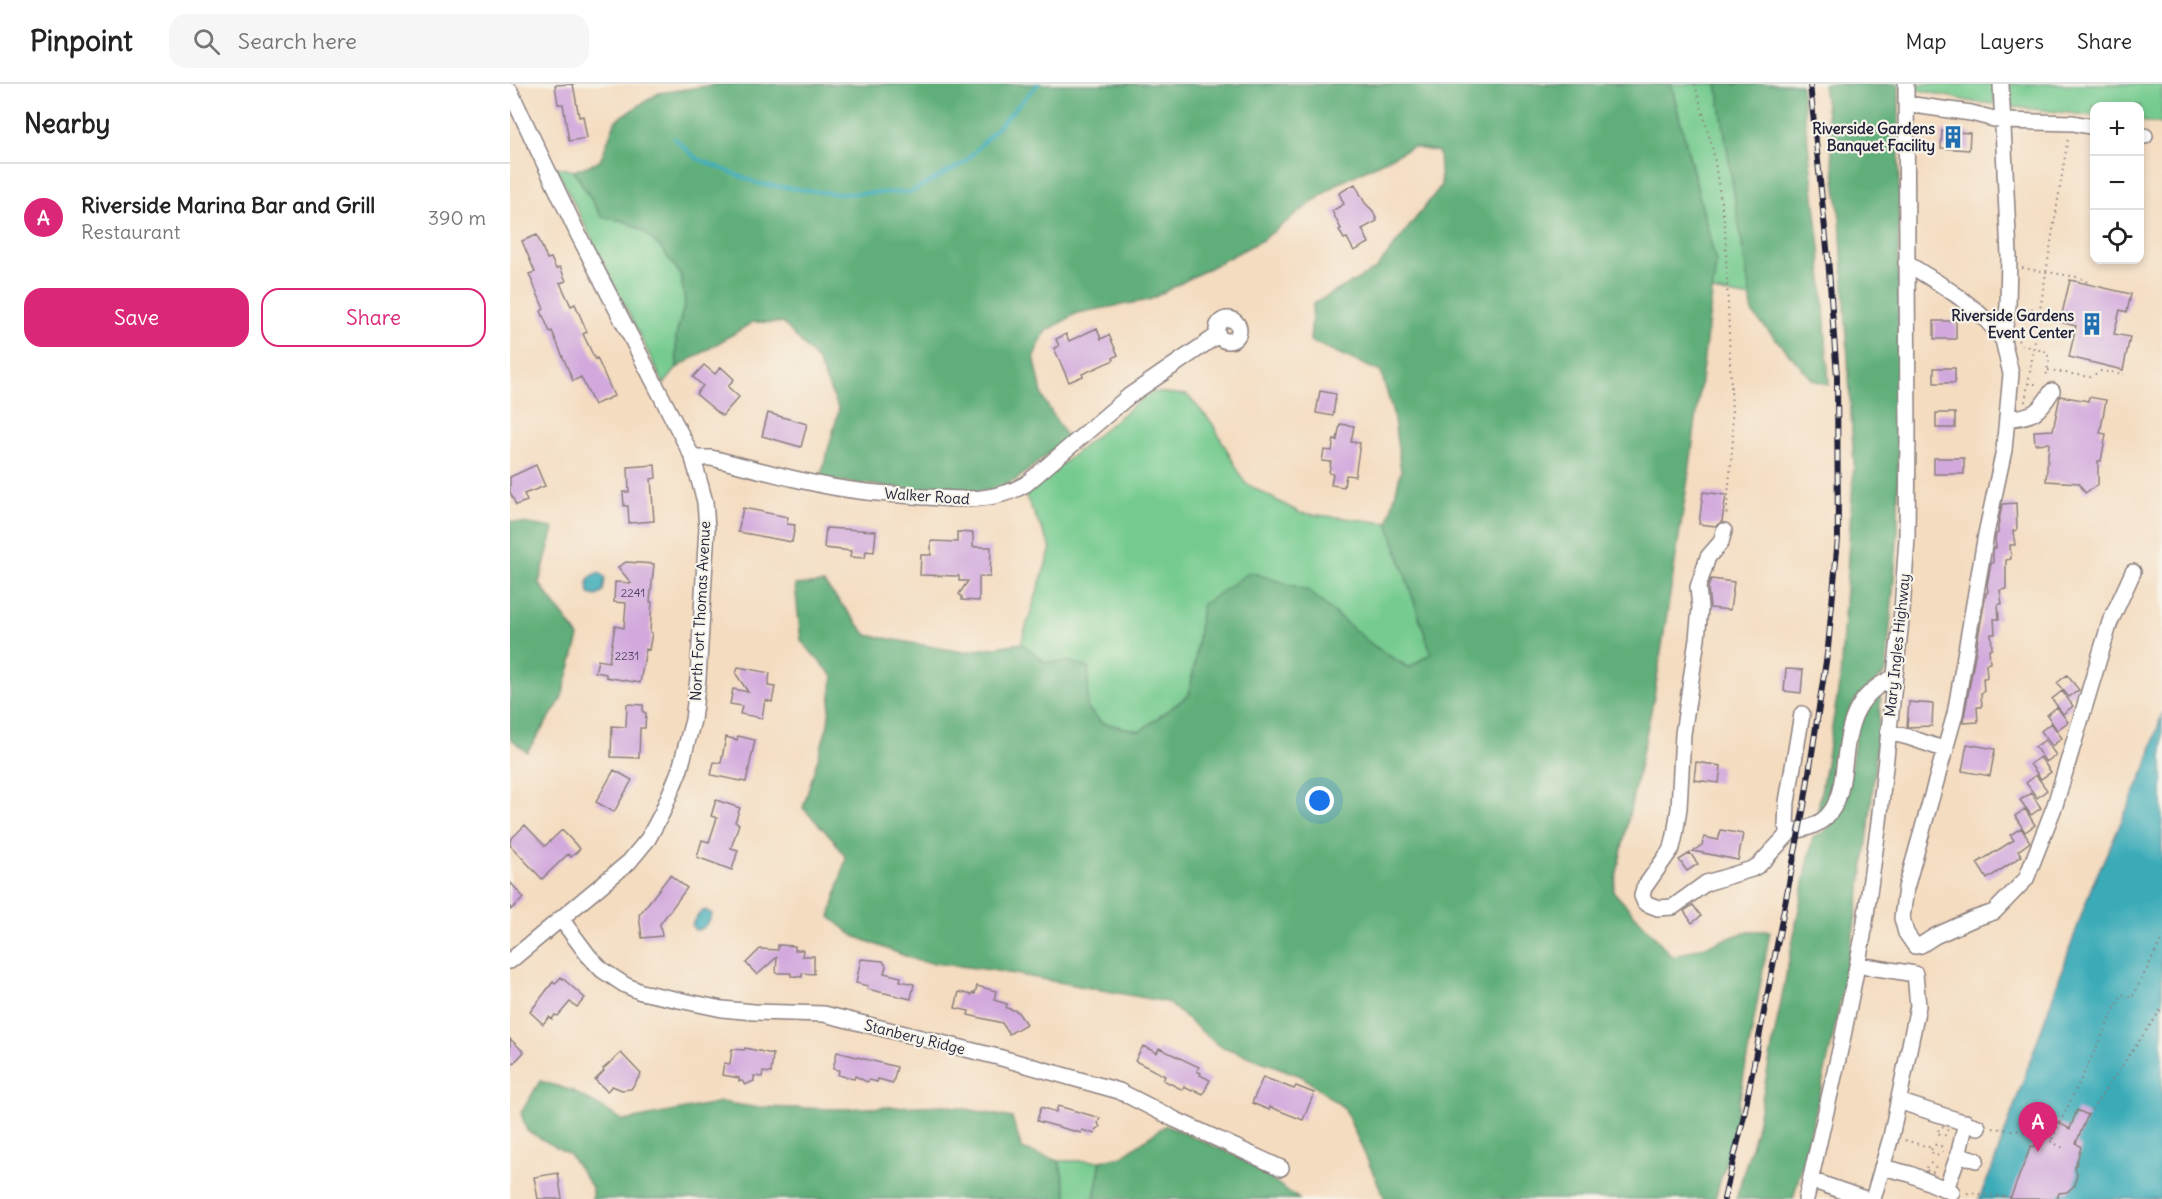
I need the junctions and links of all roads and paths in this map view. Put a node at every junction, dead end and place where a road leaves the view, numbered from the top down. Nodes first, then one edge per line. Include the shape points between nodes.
1 (1695, 84) edge
2 (1906, 84) edge
3 (2001, 84) edge
4 (510, 91) edge
5 (1906, 104) junction
6 (2002, 121) junction
7 (2070, 123) junction
8 (2090, 126) edge
9 (1906, 263) junction
10 (2008, 264) junction
11 (2046, 273) junction
12 (2087, 284) dead end
13 (2040, 310) junction
14 (2053, 313) dead end
15 (2018, 315) dead end
16 (1218, 335) dead end
17 (2009, 338) junction
18 (2034, 347) junction
19 (2048, 370) junction
20 (2124, 374) dead end
21 (2028, 384) junction
22 (2052, 391) dead end
23 (2023, 417) junction
24 (2007, 419) junction
25 (693, 458) junction
26 (1724, 531) joint
27 (2133, 572) dead end
28 (1893, 678) junction
29 (1802, 714) dead end
30 (1888, 732) junction
31 (1946, 750) junction
32 (1791, 831) junction
33 (561, 919) junction
34 (2162, 939) edge
35 (1915, 946) junction
36 (510, 961) edge
37 (1858, 965) junction
38 (1915, 974) junction
39 (2162, 1008) edge
40 (1898, 1101) junction
41 (2088, 1115) dead end
42 (1972, 1124) junction
43 (1942, 1135) dead end
44 (1891, 1137) junction
45 (2052, 1139) dead end
46 (1939, 1144) junction
47 (1932, 1148) junction
48 (2063, 1148) dead end
49 (1958, 1154) junction
50 (1935, 1155) junction
51 (1976, 1160) dead end
52 (1933, 1164) dead end
53 (1882, 1167) junction
54 (1281, 1168) dead end
55 (1810, 1180) junction
56 (1949, 1190) junction
57 (2011, 1197) dead end
58 (1806, 1199) edge
59 (1865, 1199) edge
60 (1873, 1199) edge

1 - 26 path via 1713,150 1725,227 1733,440
2 - 5 street, Mary Ingles Highway
3 - 6 street
4 - 25 street, North Fort Thomas Avenue via 582,243
5 - 6 street
5 - 9 street, Mary Ingles Highway
6 - 7 street
6 - 10 street
7 - 8 street
7 - 11 path
9 - 17 street via 1967,303
9 - 28 street, Mary Ingles Highway via 1907,538
10 - 11 path
10 - 17 street
11 - 12 path via 2078,277
11 - 13 path
13 - 14 path
13 - 15 path via 2029,308
13 - 18 path
16 - 25 street, Walker Road via 1129,396 1026,484 995,496 945,499 853,490 711,458
17 - 18 path
17 - 24 street
18 - 19 path via 2048,352
18 - 21 path
19 - 20 path via 2090,377 2101,371
19 - 21 path via 2045,381
21 - 23 path
22 - 23 street via 2043,407
23 - 24 street
24 - 31 street
25 - 33 street, North Fort Thomas Avenue via 705,502 706,546 698,678 687,747 663,813 643,846 615,876
26 - 32 street via 1721,542 1708,557 1698,587 1700,608 1683,734 1675,835 1672,848 1642,897 1645,903 1658,908 1673,907 1706,883 1759,865
27 - 35 street via 2110,622 2055,806 2026,879 1994,912
28 - 30 street, Mary Ingles Highway
28 - 32 street via 1866,696 1855,714 1836,807 1814,827
29 - 32 street via 1787,802 1786,825
30 - 31 street
30 - 37 street, Mary Ingles Highway
31 - 35 street via 1906,888 1902,918
33 - 36 street, North Fort Thomas Avenue
33 - 54 street, Stanbery Ridge via 602,970 641,992 722,1009 824,1014 998,1057 1119,1091
34 - 45 path via 2132,998 2122,994
35 - 38 street
37 - 38 street
37 - 55 street, Mary Ingles Highway
38 - 40 street via 1918,1006
39 - 41 path
40 - 42 street
40 - 44 street
42 - 48 path via 2036,1133
42 - 49 street
43 - 46 path
44 - 47 path
44 - 53 street
46 - 47 path
46 - 50 path via 1943,1151
47 - 50 path
49 - 51 street
49 - 56 street
50 - 52 path
53 - 56 street
53 - 60 street
55 - 58 street, Mary Ingles Highway
55 - 59 street
56 - 57 path

